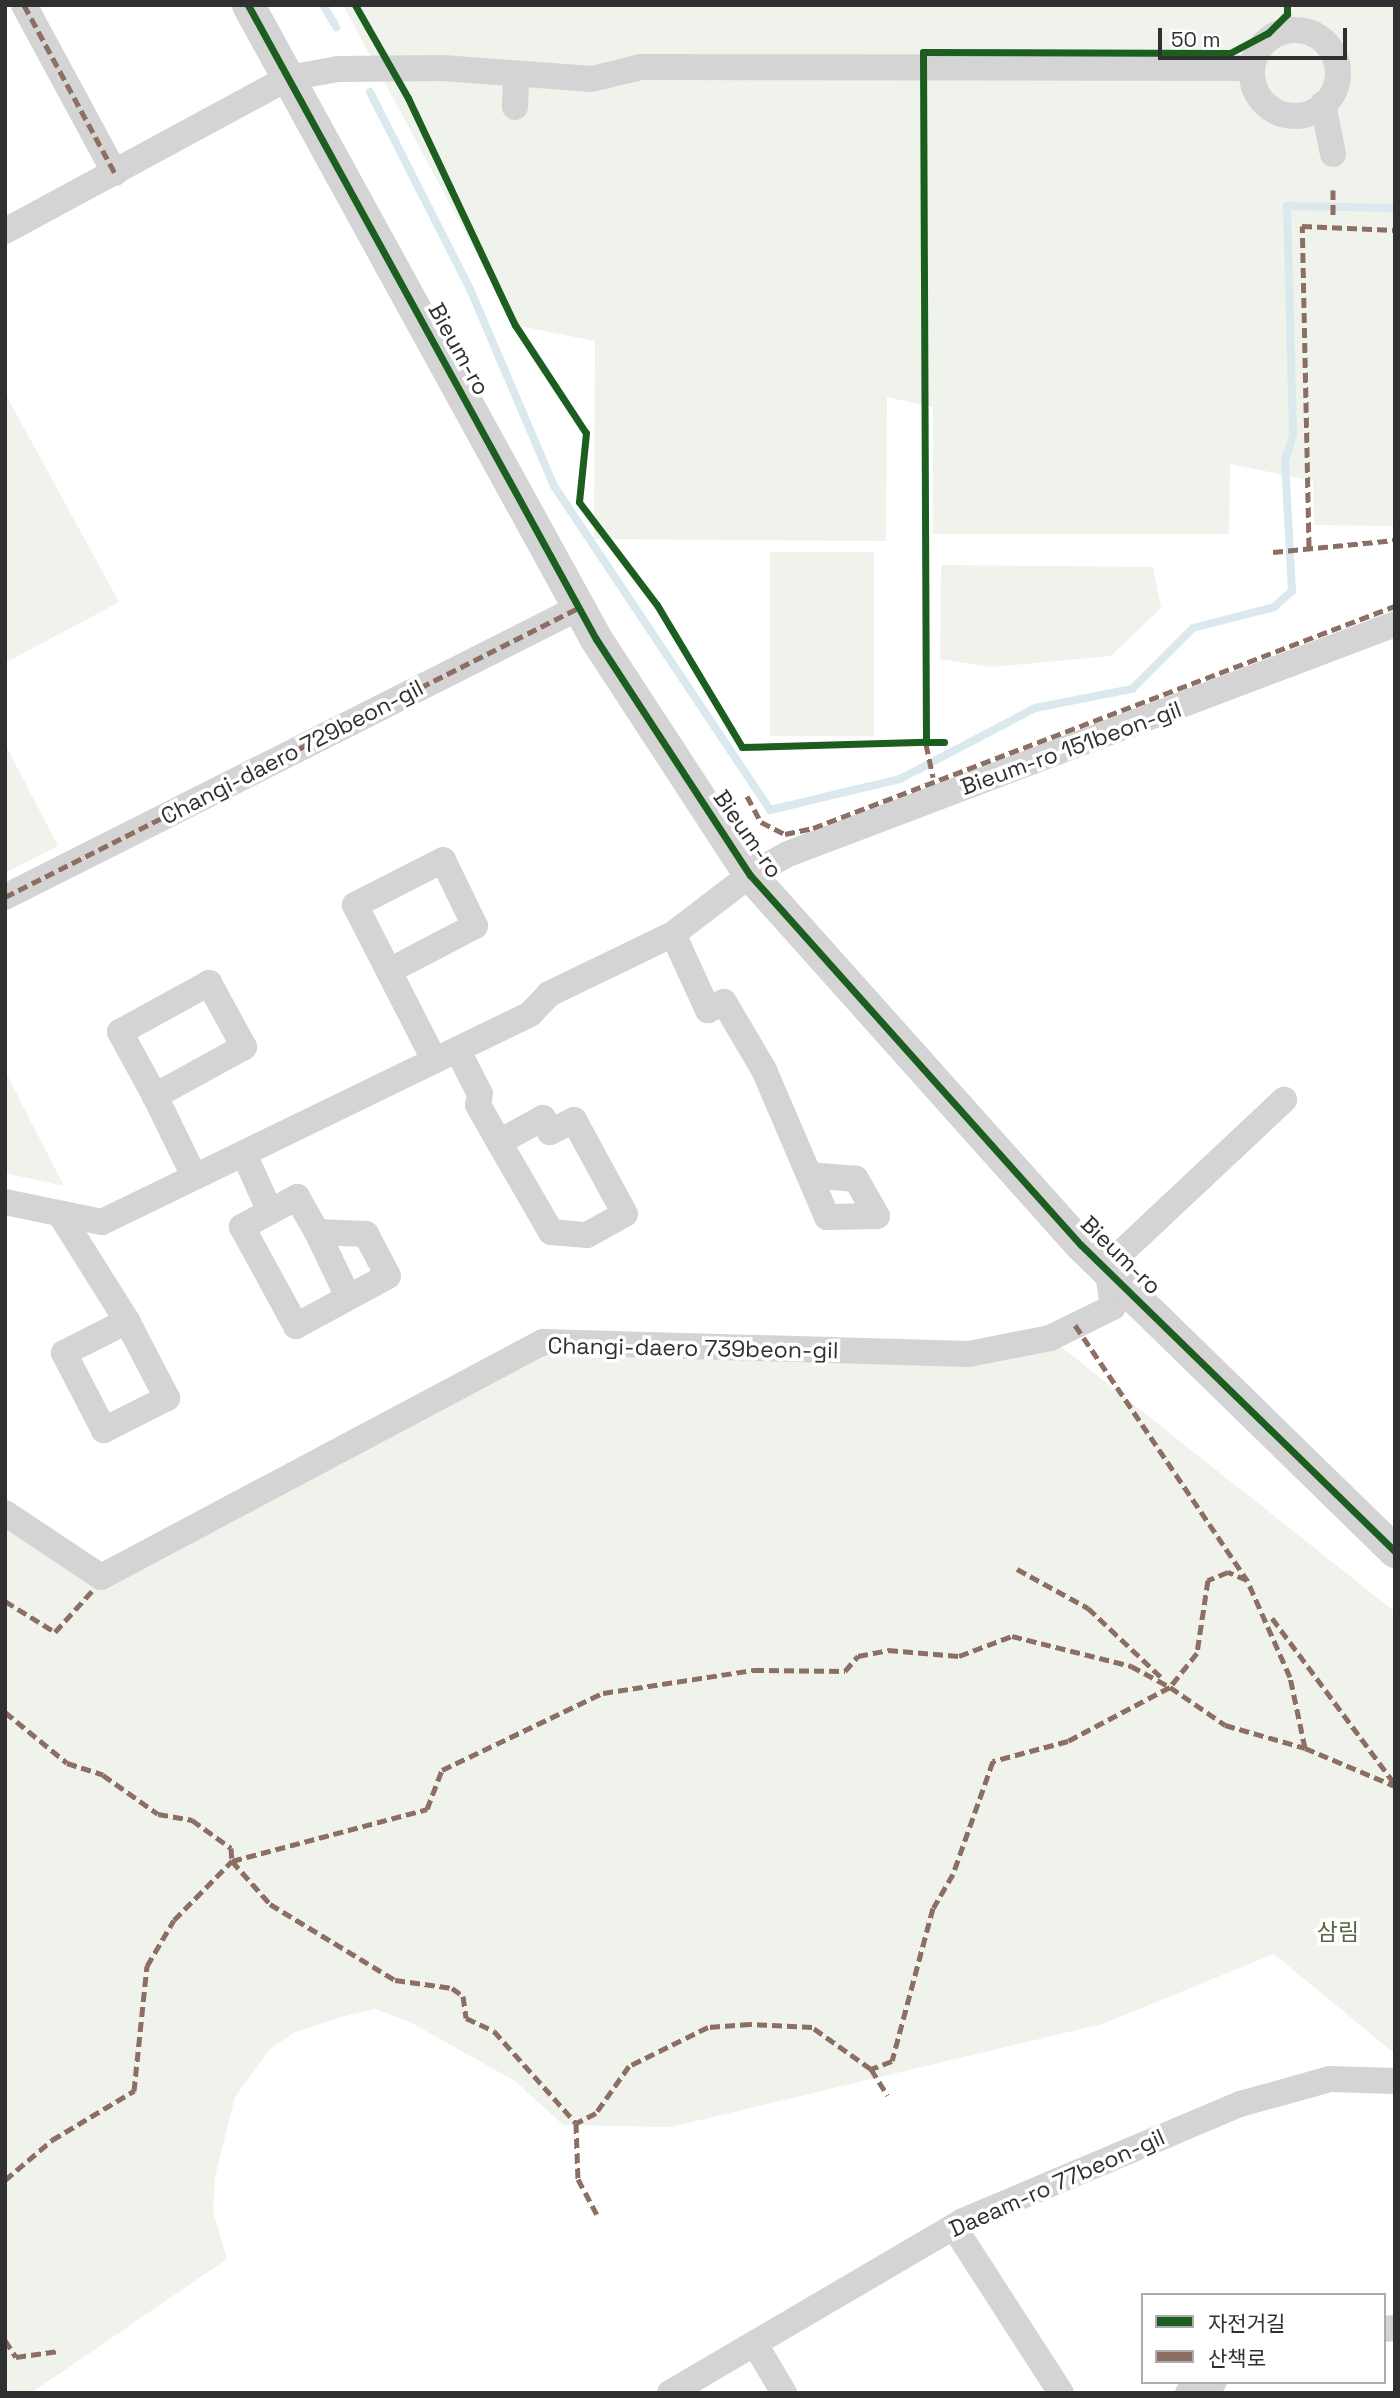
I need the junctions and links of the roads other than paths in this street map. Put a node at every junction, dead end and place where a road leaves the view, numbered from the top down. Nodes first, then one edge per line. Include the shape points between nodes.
1 (24, 5) edge
2 (248, 5) edge
3 (1302, 17) edge
4 (1251, 68) junction
5 (516, 76) junction
6 (288, 78) junction
7 (1323, 104) junction
8 (515, 107) dead end
9 (1333, 154) dead end
10 (115, 173) junction
11 (5, 231) edge
12 (578, 607) junction
13 (1395, 624) edge
14 (750, 875) junction
15 (5, 897) edge
16 (673, 934) junction
17 (389, 971) junction
18 (447, 1056) junction
19 (155, 1096) junction
20 (1284, 1100) dead end
21 (499, 1142) junction
22 (245, 1156) junction
23 (809, 1175) dead end
24 (194, 1177) junction
25 (5, 1202) edge
26 (270, 1212) junction
27 (60, 1214) junction
28 (317, 1232) junction
29 (1107, 1266) junction
30 (348, 1297) junction
31 (127, 1321) dead end
32 (5, 1513) edge
33 (1395, 1551) edge
34 (1395, 2081) edge
35 (954, 2227) junction
36 (755, 2344) junction
37 (1209, 2384) edge
38 (670, 2393) edge
39 (784, 2393) edge
40 (1061, 2393) edge
41 (1188, 2393) edge

1 - 10 street
2 - 6 street, Bieum-ro
3 - 4 street via 1264,45
3 - 7 street via 1330,41 1337,56 1336,87
4 - 5 street via 641,67 592,79
4 - 7 street via 1256,93 1273,114 1303,115
5 - 6 street via 387,67
5 - 8 street
6 - 10 street
6 - 12 street, Bieum-ro
7 - 9 street
10 - 11 street
12 - 14 street, Bieum-ro
12 - 15 street, Changi-daero 729beon-gil
13 - 14 street, Bieum-ro 151beon-gil via 788,854
14 - 16 street, Bieum-ro 151beon-gil
14 - 29 street, Bieum-ro via 945,1098
16 - 18 street, Bieum-ro 151beon-gil via 549,995 530,1014
16 - 23 street via 708,1010 724,1002 764,1070
17 - 17 street via 475,926 443,860 355,905
17 - 18 street
18 - 21 street
18 - 22 street, Bieum-ro 151beon-gil
19 - 19 street via 244,1048 209,983 120,1032
19 - 24 street
20 - 29 street
21 - 21 street via 551,1232 587,1235 625,1214 574,1120 550,1132 543,1118
22 - 24 street, Bieum-ro 151beon-gil
22 - 26 street
24 - 27 street, Bieum-ro 151beon-gil via 102,1222
25 - 27 street, Bieum-ro 151beon-gil
26 - 28 street via 298,1197
26 - 30 street via 242,1227 296,1326
27 - 31 street
28 - 30 street
28 - 30 street via 366,1234 388,1276
29 - 32 street, Changi-daero 739beon-gil via 1113,1307 1050,1338 969,1354 543,1342 102,1577
29 - 33 street, Bieum-ro
34 - 35 street, Daeam-ro 77beon-gil via 1330,2079 1240,2105
35 - 36 street, Daeam-ro 77beon-gil
35 - 40 street
36 - 38 street, Daeam-ro 77beon-gil
36 - 39 street
37 - 41 street

